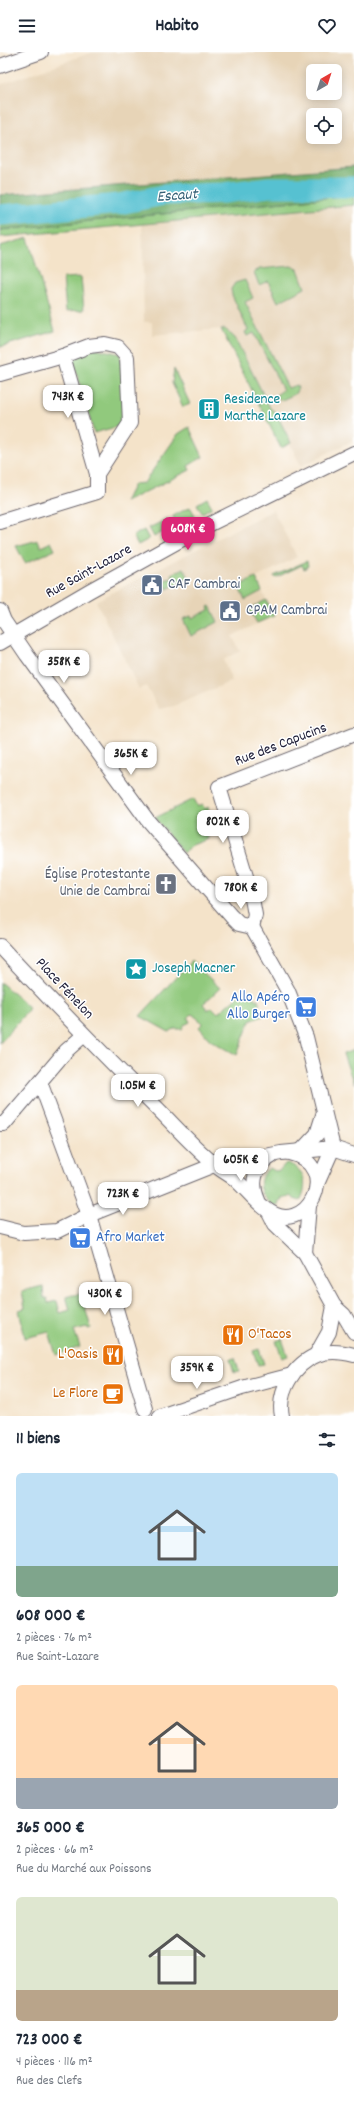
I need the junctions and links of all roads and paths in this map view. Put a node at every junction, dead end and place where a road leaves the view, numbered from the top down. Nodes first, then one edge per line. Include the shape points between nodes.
1 (41, 52) edge
2 (0, 66) edge
3 (63, 356) junction
4 (0, 374) edge
5 (354, 453) edge
6 (97, 474) junction
7 (0, 522) edge
8 (0, 611) edge
9 (14, 636) junction
10 (0, 644) edge
11 (354, 734) edge
12 (252, 927) junction
13 (0, 946) edge
14 (84, 1035) junction
15 (40, 1082) junction
16 (324, 1111) junction
17 (0, 1124) edge
18 (333, 1148) junction
19 (295, 1152) junction
20 (273, 1155) junction
21 (354, 1156) edge
22 (210, 1165) junction
23 (317, 1184) junction
24 (258, 1200) junction
25 (310, 1206) junction
26 (269, 1212) junction
27 (89, 1215) junction
28 (0, 1227) edge
29 (305, 1253) junction
30 (334, 1306) junction
31 (354, 1332) edge
32 (316, 1355) junction
33 (354, 1355) edge
34 (292, 1375) junction
35 (141, 1413) edge
36 (159, 1416) edge
37 (282, 1416) edge

1 - 2 street
3 - 4 street
3 - 6 street
3 - 6 street via 89,346 105,344 118,348 127,357 130,423
5 - 9 street, Rue Saint-Lazare via 204,527 88,591
6 - 7 street via 97,492
8 - 9 street
9 - 10 street, Rue Saint-Lazare
9 - 12 street via 148,821 231,916 239,924
11 - 12 street, Rue des Capucins via 219,787 251,893 255,915
12 - 16 street via 288,991 306,1037
13 - 14 street, Place Fénelon
14 - 15 street, Place Fénelon via 66,1051
14 - 22 street
15 - 17 street, Place Fénelon via 4,1124
15 - 27 street
16 - 18 street
16 - 19 street via 317,1134
18 - 19 street
18 - 21 street
18 - 23 street
19 - 20 street
19 - 23 street via 307,1162 316,1175
20 - 22 street
20 - 24 street via 263,1162 256,1173 254,1186
22 - 24 street via 235,1179
22 - 27 street
23 - 25 street
24 - 26 street
25 - 26 street via 287,1217
25 - 29 street
26 - 29 street via 275,1224
27 - 28 street via 57,1231 24,1233
27 - 35 street
29 - 30 street
30 - 31 street via 344,1315
30 - 32 street via 329,1332
32 - 33 street via 339,1352
32 - 34 street
34 - 36 street via 242,1388
34 - 37 street via 281,1401
35 - 36 street via 152,1409

